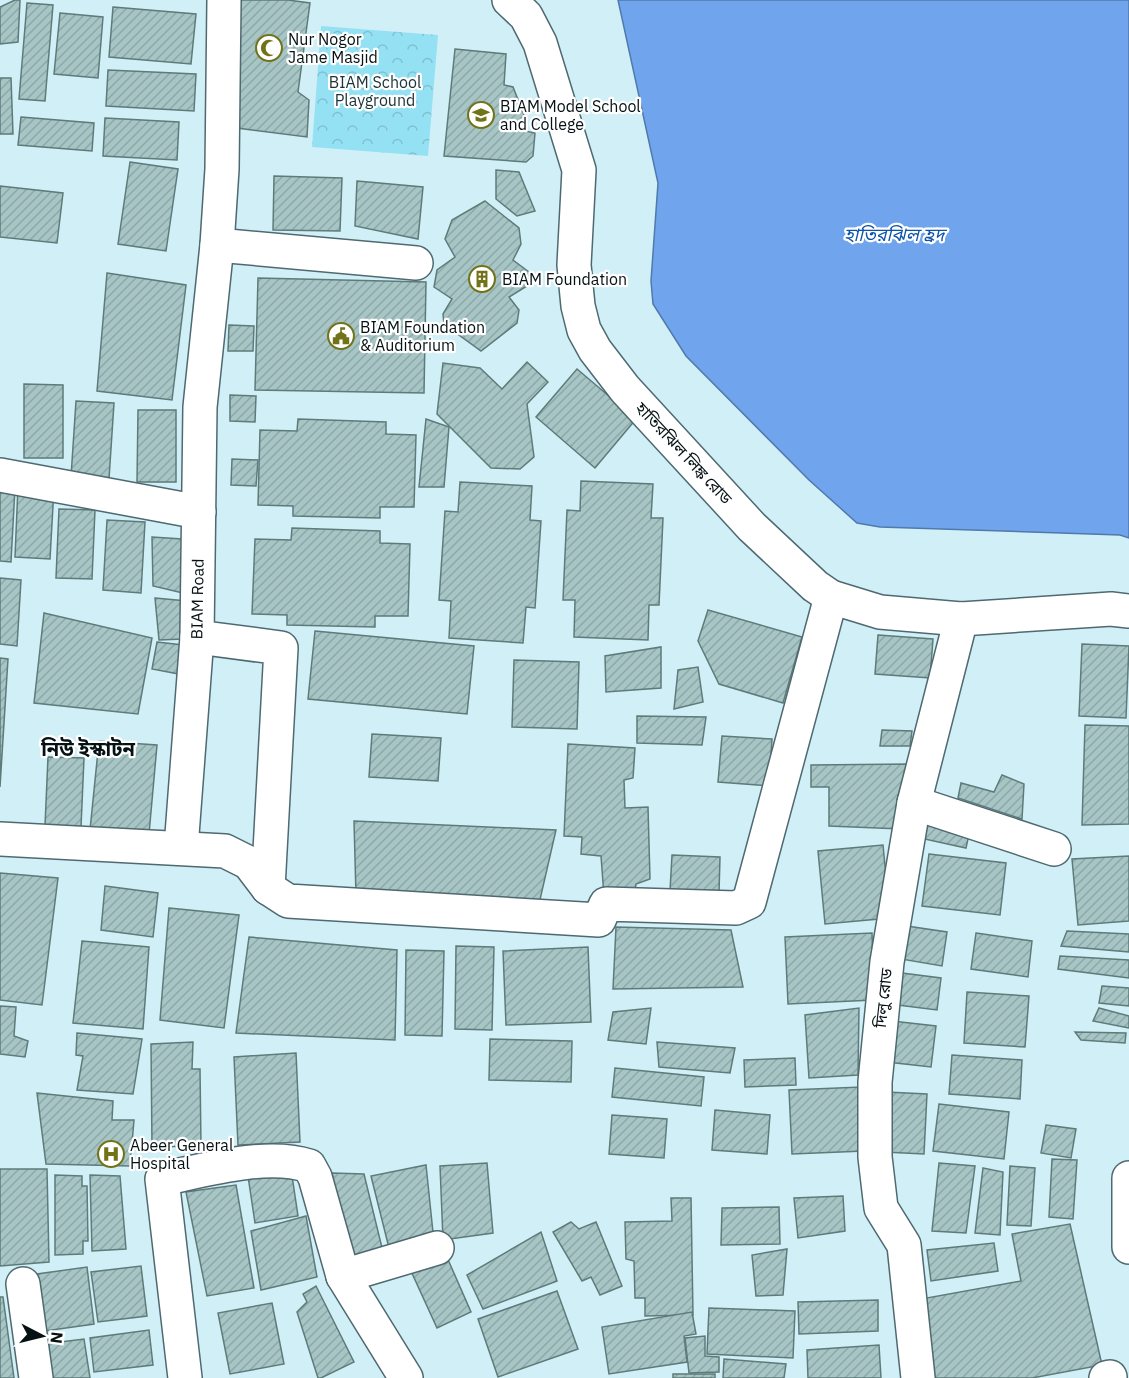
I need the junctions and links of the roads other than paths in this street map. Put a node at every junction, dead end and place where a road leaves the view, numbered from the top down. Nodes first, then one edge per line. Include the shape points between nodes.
1 (224, 0) edge
2 (509, 0) edge
3 (217, 245) junction
4 (416, 263) dead end
5 (0, 475) edge
6 (199, 512) junction
7 (831, 597) junction
8 (1129, 611) edge
9 (961, 619) junction
10 (197, 637) junction
11 (914, 803) junction
12 (0, 839) edge
13 (181, 848) junction
14 (1054, 849) dead end
15 (268, 888) junction
16 (1129, 1178) edge
17 (1129, 1247) edge
18 (437, 1248) dead end
19 (344, 1276) junction
20 (23, 1284) dead end
21 (36, 1378) edge
22 (185, 1378) edge
23 (406, 1378) edge
24 (918, 1378) edge

1 - 3 street, BIAM Road
2 - 7 street, হাতিরঝিল লিঙ্ক রোড via 526,16 540,43 579,170 574,265 584,330 625,389 679,449 752,527 814,586
3 - 4 street
3 - 6 street, BIAM Road via 200,407
5 - 6 street
6 - 10 street, BIAM Road
7 - 9 street, হাতিরঝিল লিঙ্ক রোড via 880,612
7 - 15 street via 749,902 735,908 606,904 599,920 288,901
8 - 9 street, হাতিরঝিল লিঙ্ক রোড
9 - 11 street, দিলু রোড
10 - 13 street, BIAM Road
10 - 15 street via 281,648
11 - 14 street
11 - 24 street, দিলু রোড via 879,1024 875,1157 880,1208 904,1245
12 - 13 street
13 - 15 street via 225,851 249,863
16 - 17 street
18 - 19 street
19 - 22 street via 325,1206 309,1166 296,1161 235,1164 162,1179
19 - 23 street
20 - 21 street

